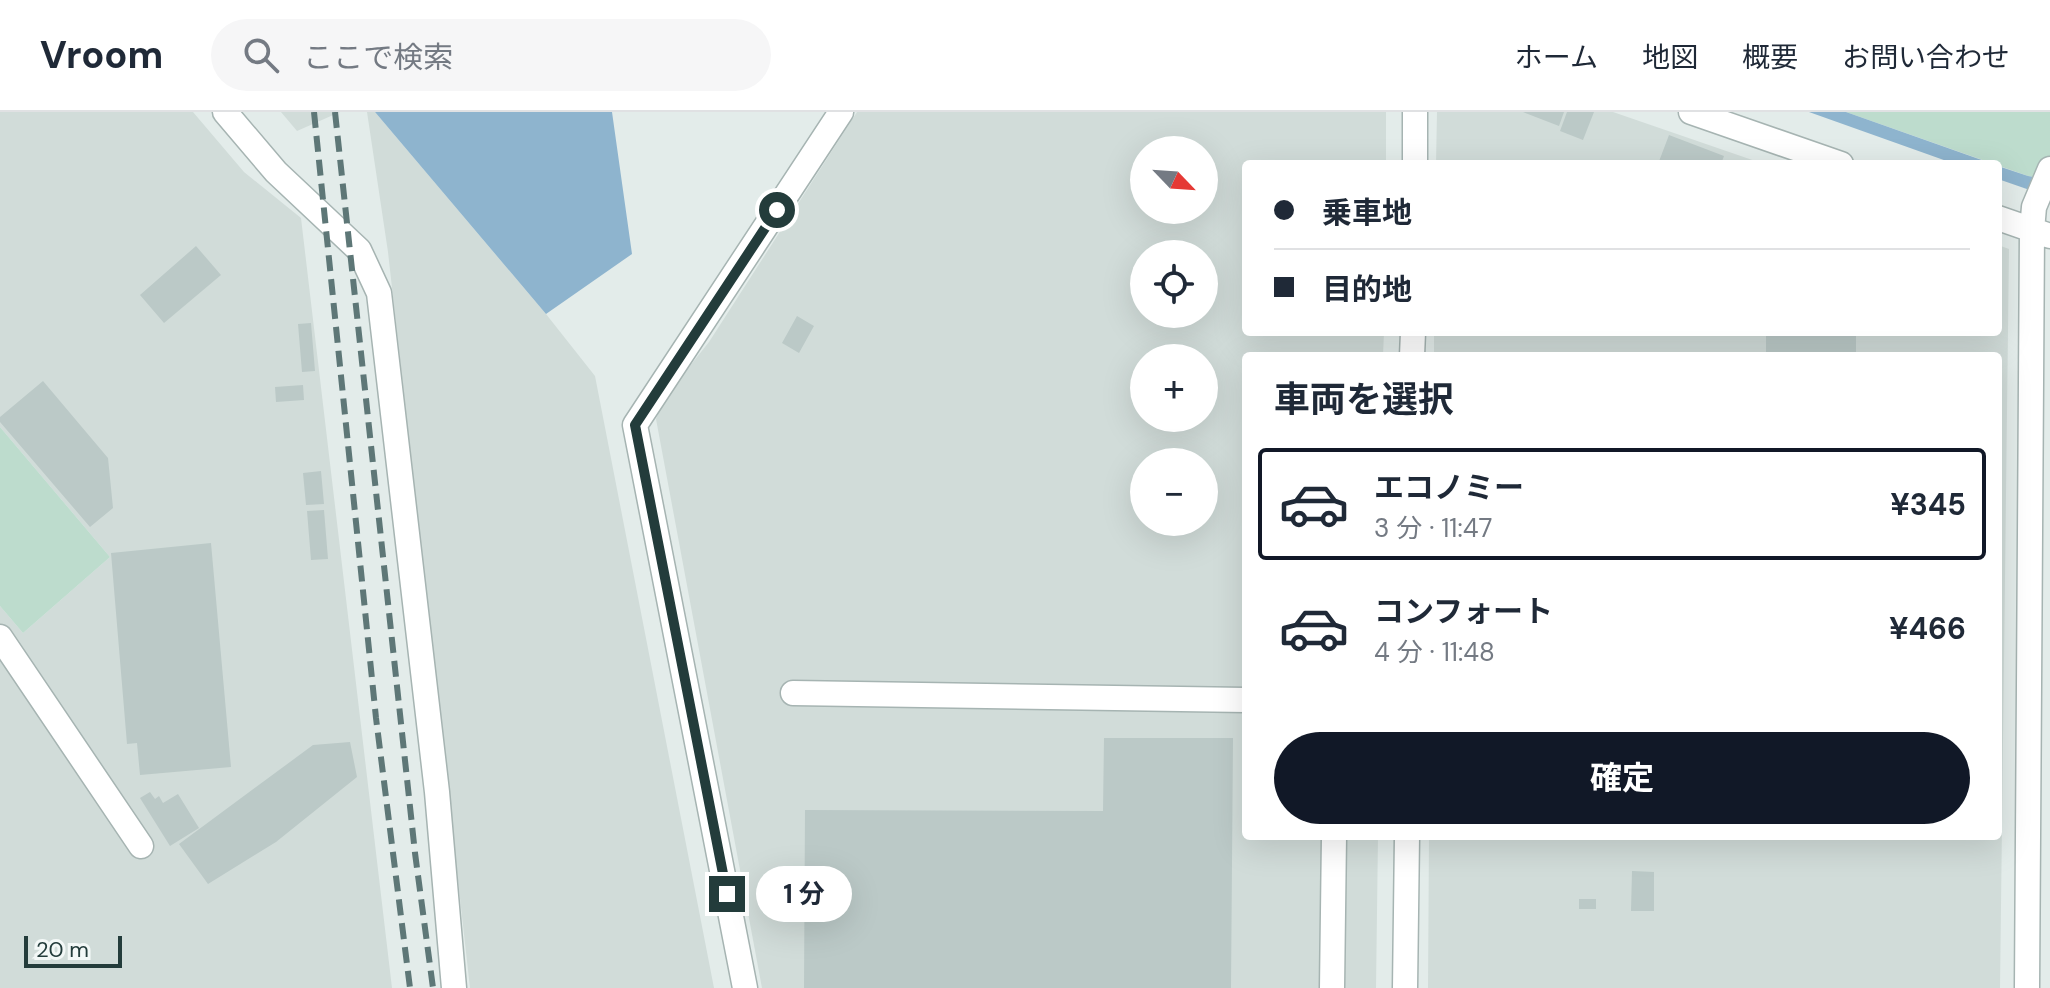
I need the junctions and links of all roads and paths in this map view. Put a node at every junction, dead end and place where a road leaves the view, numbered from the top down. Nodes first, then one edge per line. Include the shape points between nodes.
1 (225, 112) edge
2 (841, 112) edge
3 (1415, 112) edge
4 (1691, 112) edge
5 (1415, 160) edge
6 (1829, 160) edge
7 (2050, 170) edge
8 (2002, 219) edge
9 (2039, 224) edge
10 (0, 637) edge
11 (793, 693) dead end
12 (1242, 700) edge
13 (1334, 840) edge
14 (1407, 840) edge
15 (141, 846) dead end
16 (454, 988) edge
17 (745, 988) edge
18 (1332, 988) edge
19 (1405, 988) edge
20 (2027, 988) edge

1 - 16 street via 276,172 359,250 379,293 437,792
2 - 17 street via 635,425
3 - 5 street
4 - 6 street
7 - 9 street
8 - 9 street
9 - 20 street
10 - 15 street
11 - 12 street
13 - 18 street
14 - 19 street

